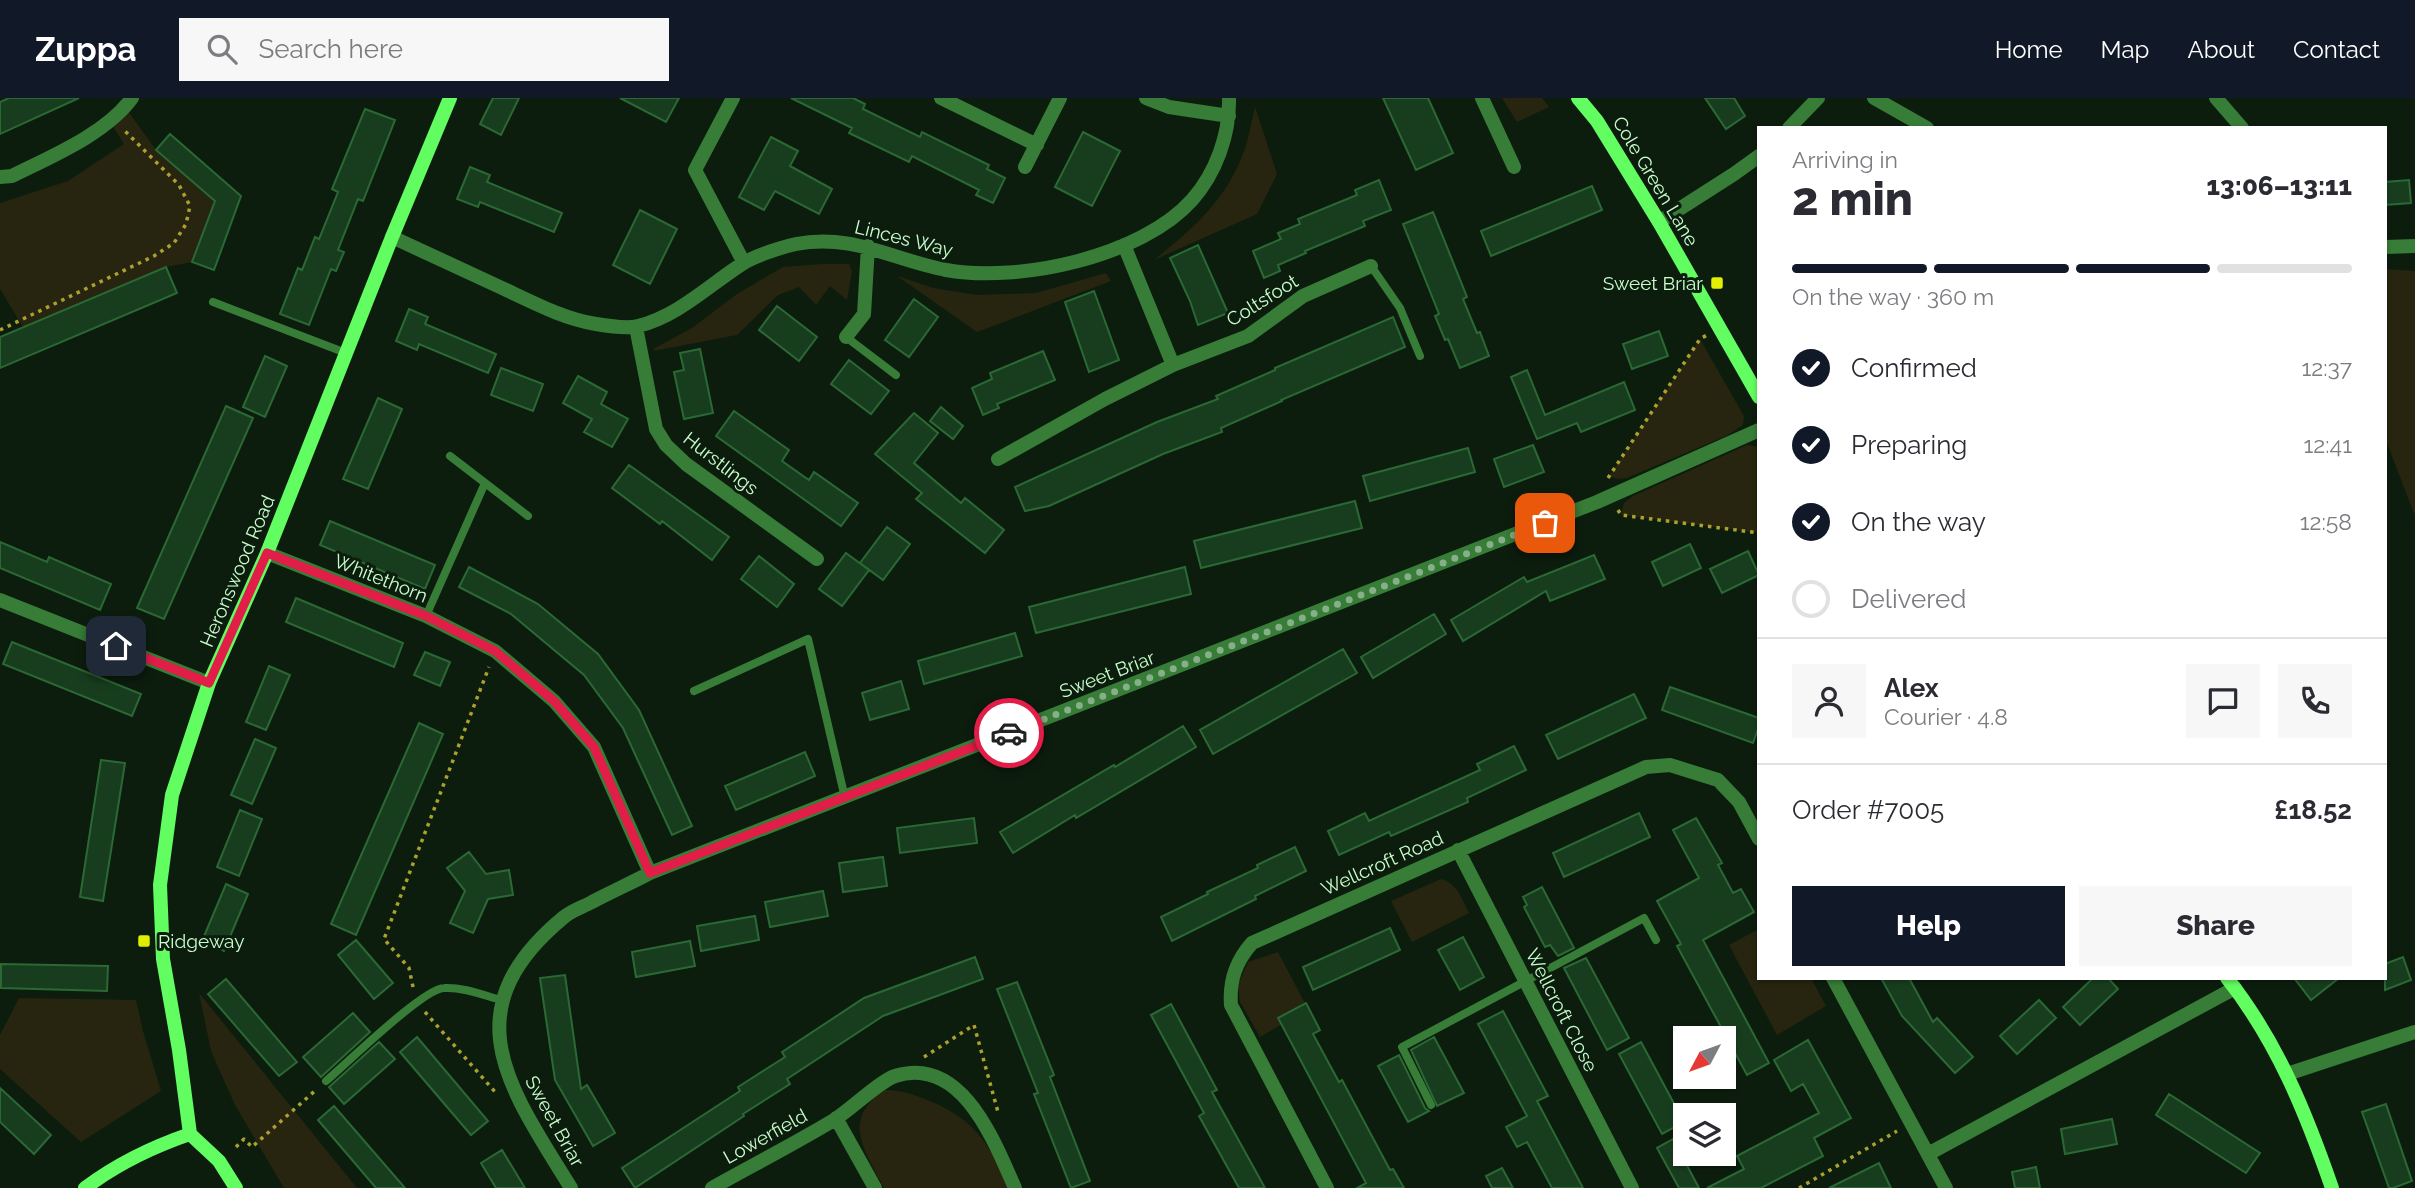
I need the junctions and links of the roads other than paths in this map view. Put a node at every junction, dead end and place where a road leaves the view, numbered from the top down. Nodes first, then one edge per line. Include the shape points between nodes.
1 (132, 98) edge
2 (450, 98) edge
3 (733, 98) edge
4 (941, 98) edge
5 (1060, 98) edge
6 (1146, 98) edge
7 (1229, 98) edge
8 (1482, 98) edge
9 (1578, 98) edge
10 (1818, 98) edge
11 (1874, 98) edge
12 (2216, 98) edge
13 (1229, 116) junction
14 (1791, 126) edge
15 (1923, 126) edge
16 (2240, 126) edge
17 (1037, 145) junction
18 (1757, 157) edge
19 (1025, 167) dead end
20 (1514, 167) dead end
21 (0, 177) edge
22 (1659, 222) junction
23 (392, 237) junction
24 (1124, 245) junction
25 (868, 246) junction
26 (2415, 246) edge
27 (2387, 247) edge
28 (744, 262) junction
29 (1371, 266) joint
30 (213, 303) dead end
31 (636, 327) junction
32 (846, 337) joint
33 (346, 354) junction
34 (1420, 356) dead end
35 (1173, 365) junction
36 (896, 375) dead end
37 (1757, 394) edge
38 (1757, 431) edge
39 (450, 456) dead end
40 (998, 459) dead end
41 (485, 483) junction
42 (528, 516) dead end
43 (267, 553) junction
44 (817, 559) dead end
45 (0, 600) edge
46 (426, 616) junction
47 (209, 683) junction
48 (694, 691) dead end
49 (845, 798) junction
50 (1757, 835) edge
51 (1458, 850) junction
52 (650, 873) junction
53 (1656, 940) dead end
54 (1525, 980) junction
55 (1834, 980) edge
56 (2231, 983) edge
57 (501, 1000) junction
58 (2415, 1032) edge
59 (2287, 1074) junction
60 (326, 1081) road end
61 (1431, 1105) dead end
62 (836, 1118) junction
63 (190, 1134) junction
64 (1928, 1154) junction
65 (85, 1188) edge
66 (236, 1188) edge
67 (571, 1188) edge
68 (712, 1188) edge
69 (875, 1188) edge
70 (1015, 1188) edge
71 (1327, 1188) edge
72 (1632, 1188) edge
73 (1946, 1188) edge
74 (2332, 1188) edge

1 - 21 street via 75,146 12,176
2 - 23 street, Heronswood Road
3 - 28 street via 695,170
4 - 17 street
5 - 17 street
6 - 13 street via 1169,107
7 - 13 street, Linces Way
8 - 20 street
9 - 22 street, Cole Green Lane
10 - 14 street
11 - 15 street
12 - 16 street
13 - 24 street, Linces Way via 1215,166 1191,201 1163,224
17 - 19 street
18 - 22 street
22 - 37 street, Cole Green Lane
23 - 31 street, Linces Way via 543,307 595,324
23 - 33 street, Heronswood Road
24 - 25 street, Linces Way via 1064,266 1013,273 947,270
24 - 35 street
25 - 28 street, Linces Way via 828,240 795,244
25 - 32 street via 864,314
26 - 27 street
28 - 31 street, Linces Way via 689,303
29 - 34 lane via 1399,308
29 - 35 street, Coltsfoot via 1303,296 1248,336
30 - 33 lane
31 - 44 street, Hurstlings via 656,429 666,445
32 - 36 lane
33 - 43 street, Heronswood Road
35 - 40 street, Coltsfoot
38 - 49 street, Sweet Briar via 1611,496
39 - 41 lane
41 - 42 lane
41 - 46 lane
43 - 46 street, Whitethorn
43 - 47 street, Heronswood Road
45 - 47 street
46 - 52 street, Whitethorn via 495,651 554,701 594,747
47 - 63 street, Heronswood Road via 172,795 160,885 163,959
48 - 49 lane via 808,639
49 - 52 street, Sweet Briar
50 - 51 street, Wellcroft Road via 1739,802 1718,780 1670,765 1646,766
51 - 54 street, Wellcroft Close
51 - 71 street, Wellcroft Road via 1252,943 1241,956 1230,985 1230,1005
52 - 57 street, Sweet Briar via 565,915 521,960
53 - 54 lane via 1644,918
54 - 61 lane via 1402,1047
54 - 72 street, Wellcroft Close
55 - 64 street
56 - 59 street via 2265,1031
56 - 64 street
57 - 60 lane via 441,987 417,1002
57 - 67 street, Sweet Briar via 498,1025 503,1063 524,1111
58 - 59 street
59 - 74 street
62 - 68 street, Lowerfield
62 - 69 street, Lowerfield
62 - 70 street, Lowerfield via 894,1076 927,1072 965,1095 991,1134
63 - 65 street via 159,1144
63 - 66 street via 219,1161
64 - 73 street

